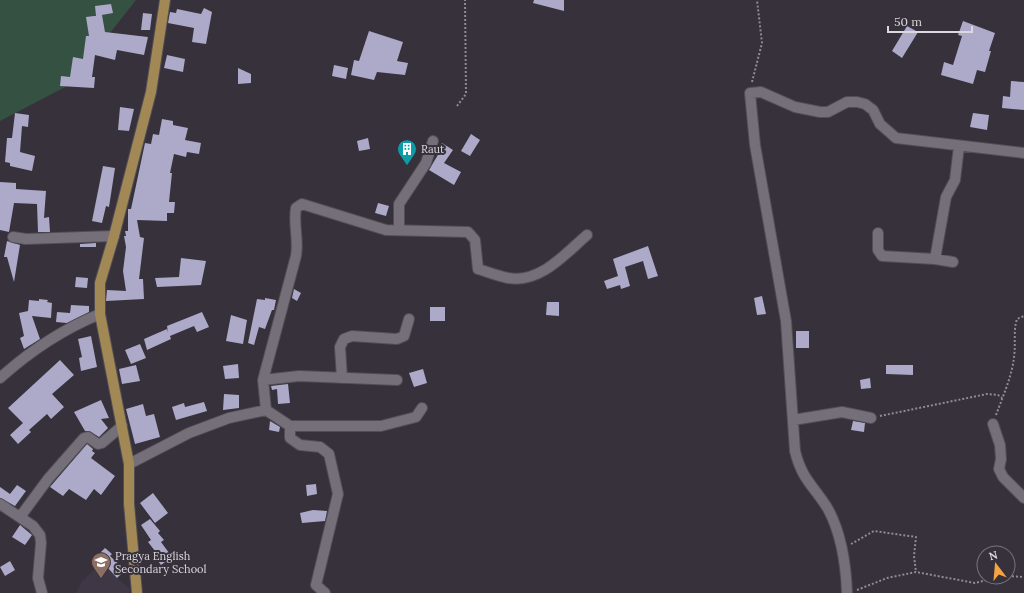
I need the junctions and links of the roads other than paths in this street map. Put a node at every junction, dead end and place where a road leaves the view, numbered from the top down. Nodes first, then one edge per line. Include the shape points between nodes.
1 (165, 0) edge
2 (433, 141) dead end
3 (959, 146) junction
4 (1024, 153) edge
5 (399, 230) junction
6 (878, 233) dead end
7 (587, 235) dead end
8 (114, 236) junction
9 (13, 237) dead end
10 (935, 259) junction
11 (953, 262) dead end
12 (100, 314) junction
13 (409, 319) dead end
14 (0, 378) edge
15 (342, 378) junction
16 (263, 380) junction
17 (397, 380) dead end
18 (422, 408) dead end
19 (266, 410) junction
20 (871, 418) road end
21 (793, 420) junction
22 (993, 424) road end
23 (122, 426) junction
24 (290, 426) junction
25 (129, 464) junction
26 (1024, 498) edge
27 (0, 504) edge
28 (20, 517) junction
29 (42, 593) edge
30 (137, 593) edge
31 (325, 593) edge
32 (847, 593) edge

1 - 8 main road via 151,92
2 - 5 street via 426,163 399,204
3 - 4 street
3 - 10 street via 956,180 946,197
3 - 21 street via 896,138 880,124 873,110 865,104 847,102 828,112 820,112 795,107 761,92 750,93 756,145 786,321
5 - 7 street via 468,232 475,240 478,268 509,279 529,277 550,268
5 - 16 street via 386,230 302,204 296,208 296,256
6 - 10 street via 878,250 882,256
8 - 9 street via 26,239
8 - 12 main road via 100,283
10 - 11 street
12 - 14 street via 81,322 21,359
12 - 23 main road
13 - 15 street via 404,336 397,339 352,336 344,339 340,347
15 - 16 street via 299,376
15 - 17 street
16 - 19 street
18 - 24 street via 416,417 381,426
19 - 24 street
19 - 25 street via 229,418 188,433
20 - 21 street via 842,412
21 - 32 street via 799,467 829,512 846,569
22 - 26 street via 1000,445 999,468 1003,477
23 - 25 main road
23 - 28 street via 102,443 98,444 88,437 84,438 48,479
24 - 31 street via 290,438 300,445 320,447 329,454 335,477 338,494 316,585
25 - 30 main road via 128,504
27 - 28 street
28 - 29 street via 33,526 40,535 38,578

